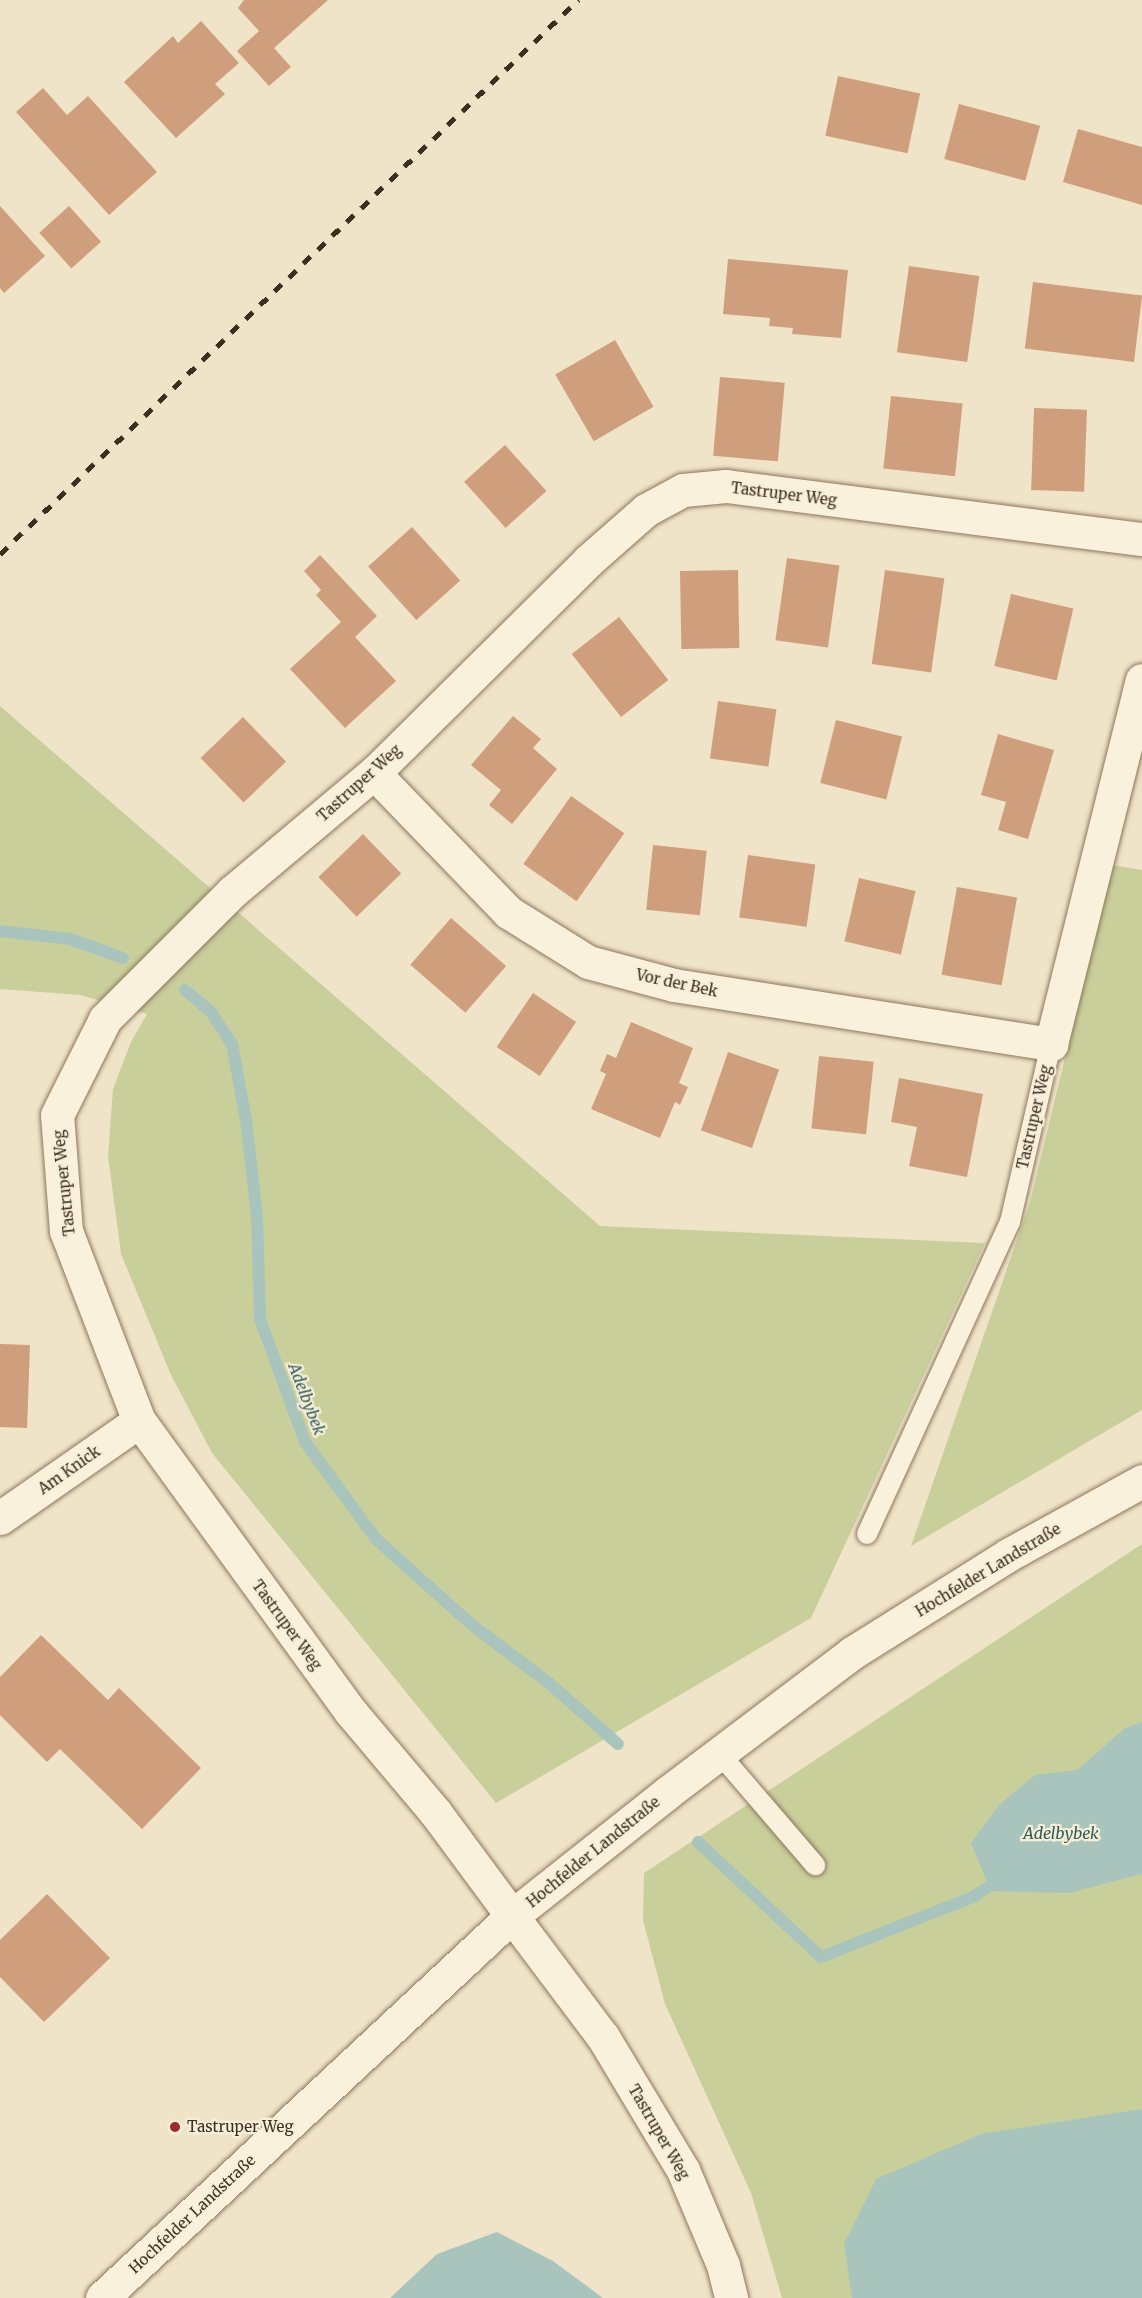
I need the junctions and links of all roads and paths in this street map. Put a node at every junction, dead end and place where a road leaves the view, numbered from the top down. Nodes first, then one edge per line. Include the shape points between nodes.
1 (1142, 539) edge
2 (1142, 680) edge
3 (374, 773) junction
4 (1051, 1044) junction
5 (139, 1421) junction
6 (1142, 1481) edge
7 (0, 1518) edge
8 (867, 1534) dead end
9 (719, 1753) junction
10 (815, 1864) dead end
11 (512, 1916) junction
12 (102, 2298) edge
13 (731, 2298) edge

1 - 3 street, Tastruper Weg via 726,486 683,490 646,510 588,561
2 - 4 street, Tastruper Weg
3 - 4 street, Vor der Bek via 508,912 588,962 674,985
3 - 5 street, Tastruper Weg via 232,892 105,1019 57,1115 66,1231
4 - 8 lane, Tastruper Weg via 1010,1222
5 - 7 street, Am Knick
5 - 11 street, Tastruper Weg via 350,1711 435,1812
6 - 9 street, Hochfelder Landstraße via 1008,1555 852,1653
9 - 10 lane
9 - 11 street, Hochfelder Landstraße
11 - 12 street, Hochfelder Landstraße
11 - 13 street, Tastruper Weg via 603,2037 683,2170 723,2265

